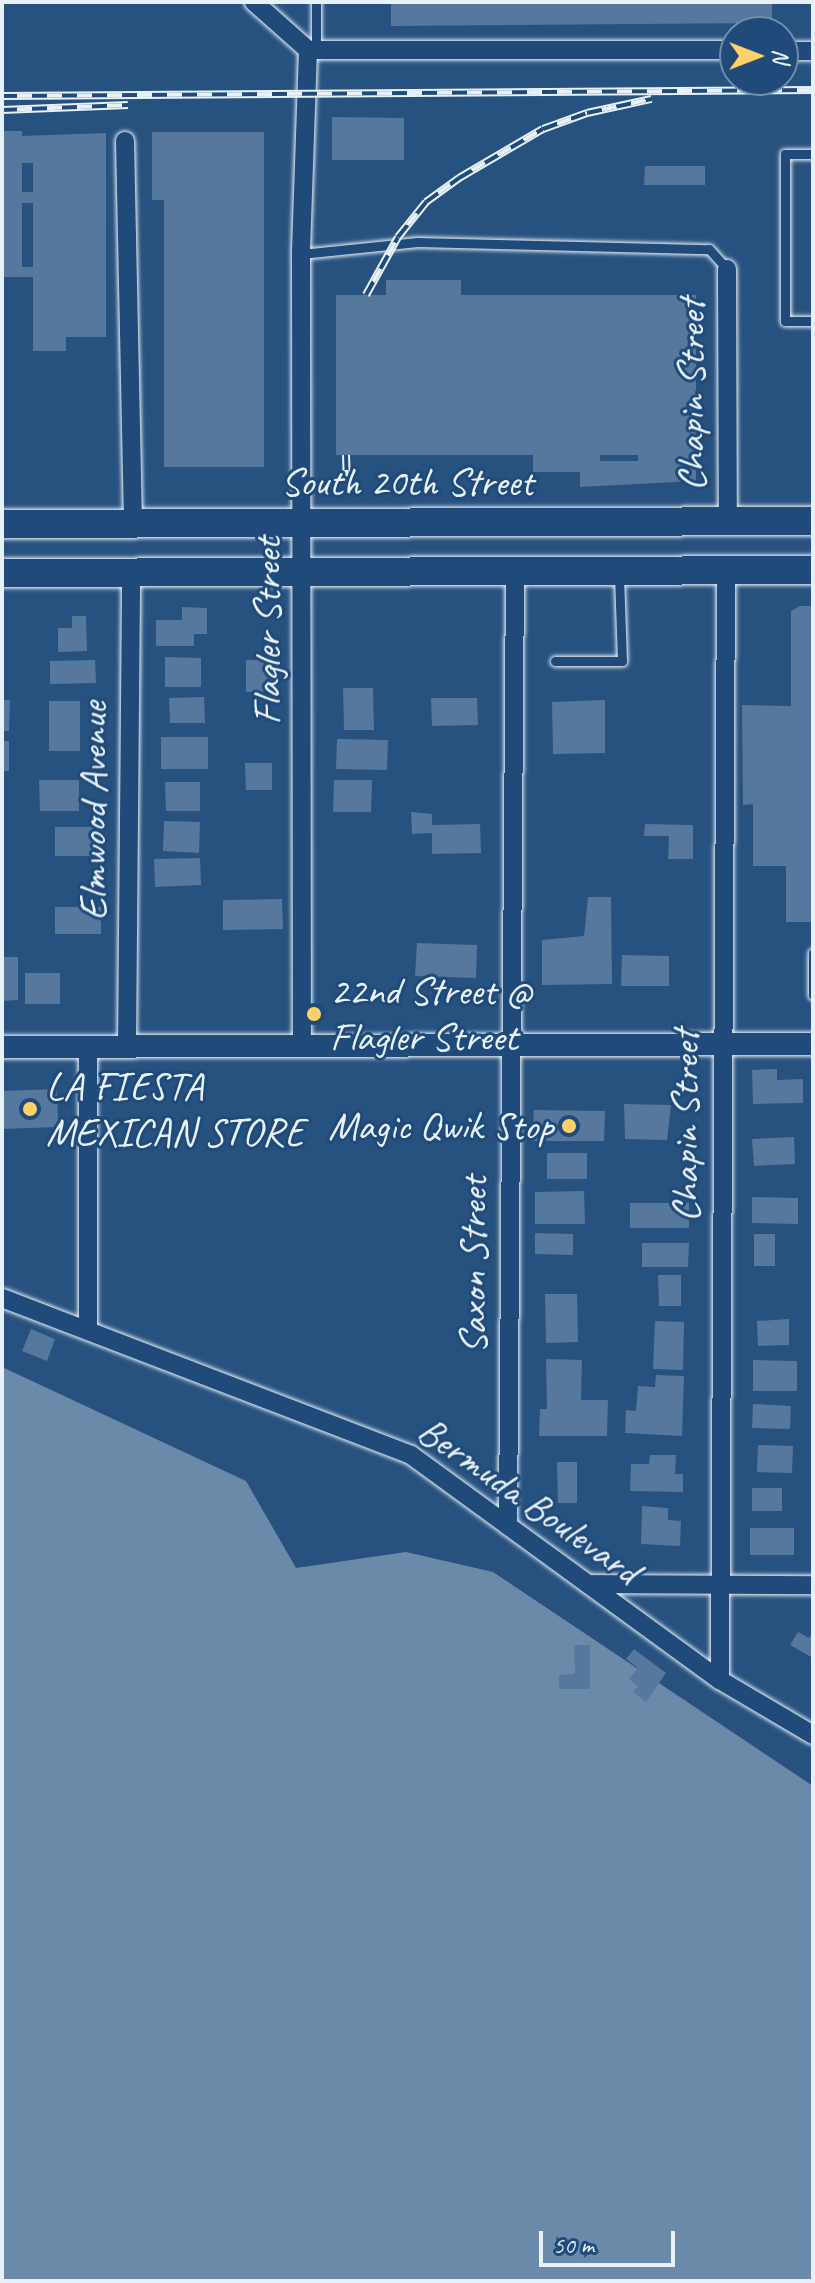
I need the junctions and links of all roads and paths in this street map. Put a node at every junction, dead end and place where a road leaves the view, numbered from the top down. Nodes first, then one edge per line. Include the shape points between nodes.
1 (254, 2) edge
2 (316, 2) edge
3 (312, 50) junction
4 (719, 50) edge
5 (125, 141) dead end
6 (813, 154) edge
7 (301, 254) junction
8 (727, 269) joint
9 (813, 321) edge
10 (728, 520) junction
11 (813, 521) edge
12 (133, 523) junction
13 (304, 523) junction
14 (2, 524) edge
15 (813, 570) edge
16 (726, 572) junction
17 (2, 573) edge
18 (619, 573) junction
19 (131, 574) junction
20 (304, 574) junction
21 (515, 574) junction
22 (555, 661) dead end
23 (813, 953) edge
24 (813, 995) edge
25 (721, 1044) junction
26 (813, 1044) edge
27 (88, 1045) junction
28 (302, 1045) junction
29 (2, 1047) edge
30 (510, 1047) junction
31 (127, 1048) junction
32 (2, 1298) edge
33 (88, 1330) junction
34 (508, 1526) junction
35 (719, 1583) junction
36 (588, 1584) junction
37 (813, 1585) edge
38 (720, 1680) junction
39 (813, 1735) edge

1 - 3 street
2 - 3 lane
3 - 4 street
3 - 7 street, Flagler Street
5 - 12 street
6 - 9 lane via 785,154 785,321
7 - 8 lane via 417,242 709,249
7 - 13 street, Flagler Street
8 - 10 street, Chapin Street
10 - 11 main road, South 20th Street
10 - 13 main road, South 20th Street
12 - 13 main road, South 20th Street
12 - 14 main road, South 20th Street
13 - 20 street, Flagler Street
15 - 16 main road
16 - 18 main road
16 - 25 street, Chapin Street
17 - 19 main road
18 - 21 main road
18 - 22 lane via 622,661
19 - 20 main road
19 - 31 street, Elmwood Avenue
20 - 21 main road
20 - 28 street, Flagler Street
21 - 30 street, Saxon Street
23 - 24 lane
25 - 26 street
25 - 30 street
25 - 35 street, Chapin Street
27 - 29 street
27 - 31 street
27 - 33 street
28 - 30 street
28 - 31 street
30 - 34 street, Saxon Street
32 - 33 street, Bermuda Boulevard
33 - 34 street, Bermuda Boulevard via 411,1455
34 - 36 street, Bermuda Boulevard
35 - 36 street
35 - 37 street
35 - 38 street, Chapin Street
36 - 38 street, Bermuda Boulevard
38 - 39 street, Bermuda Boulevard

